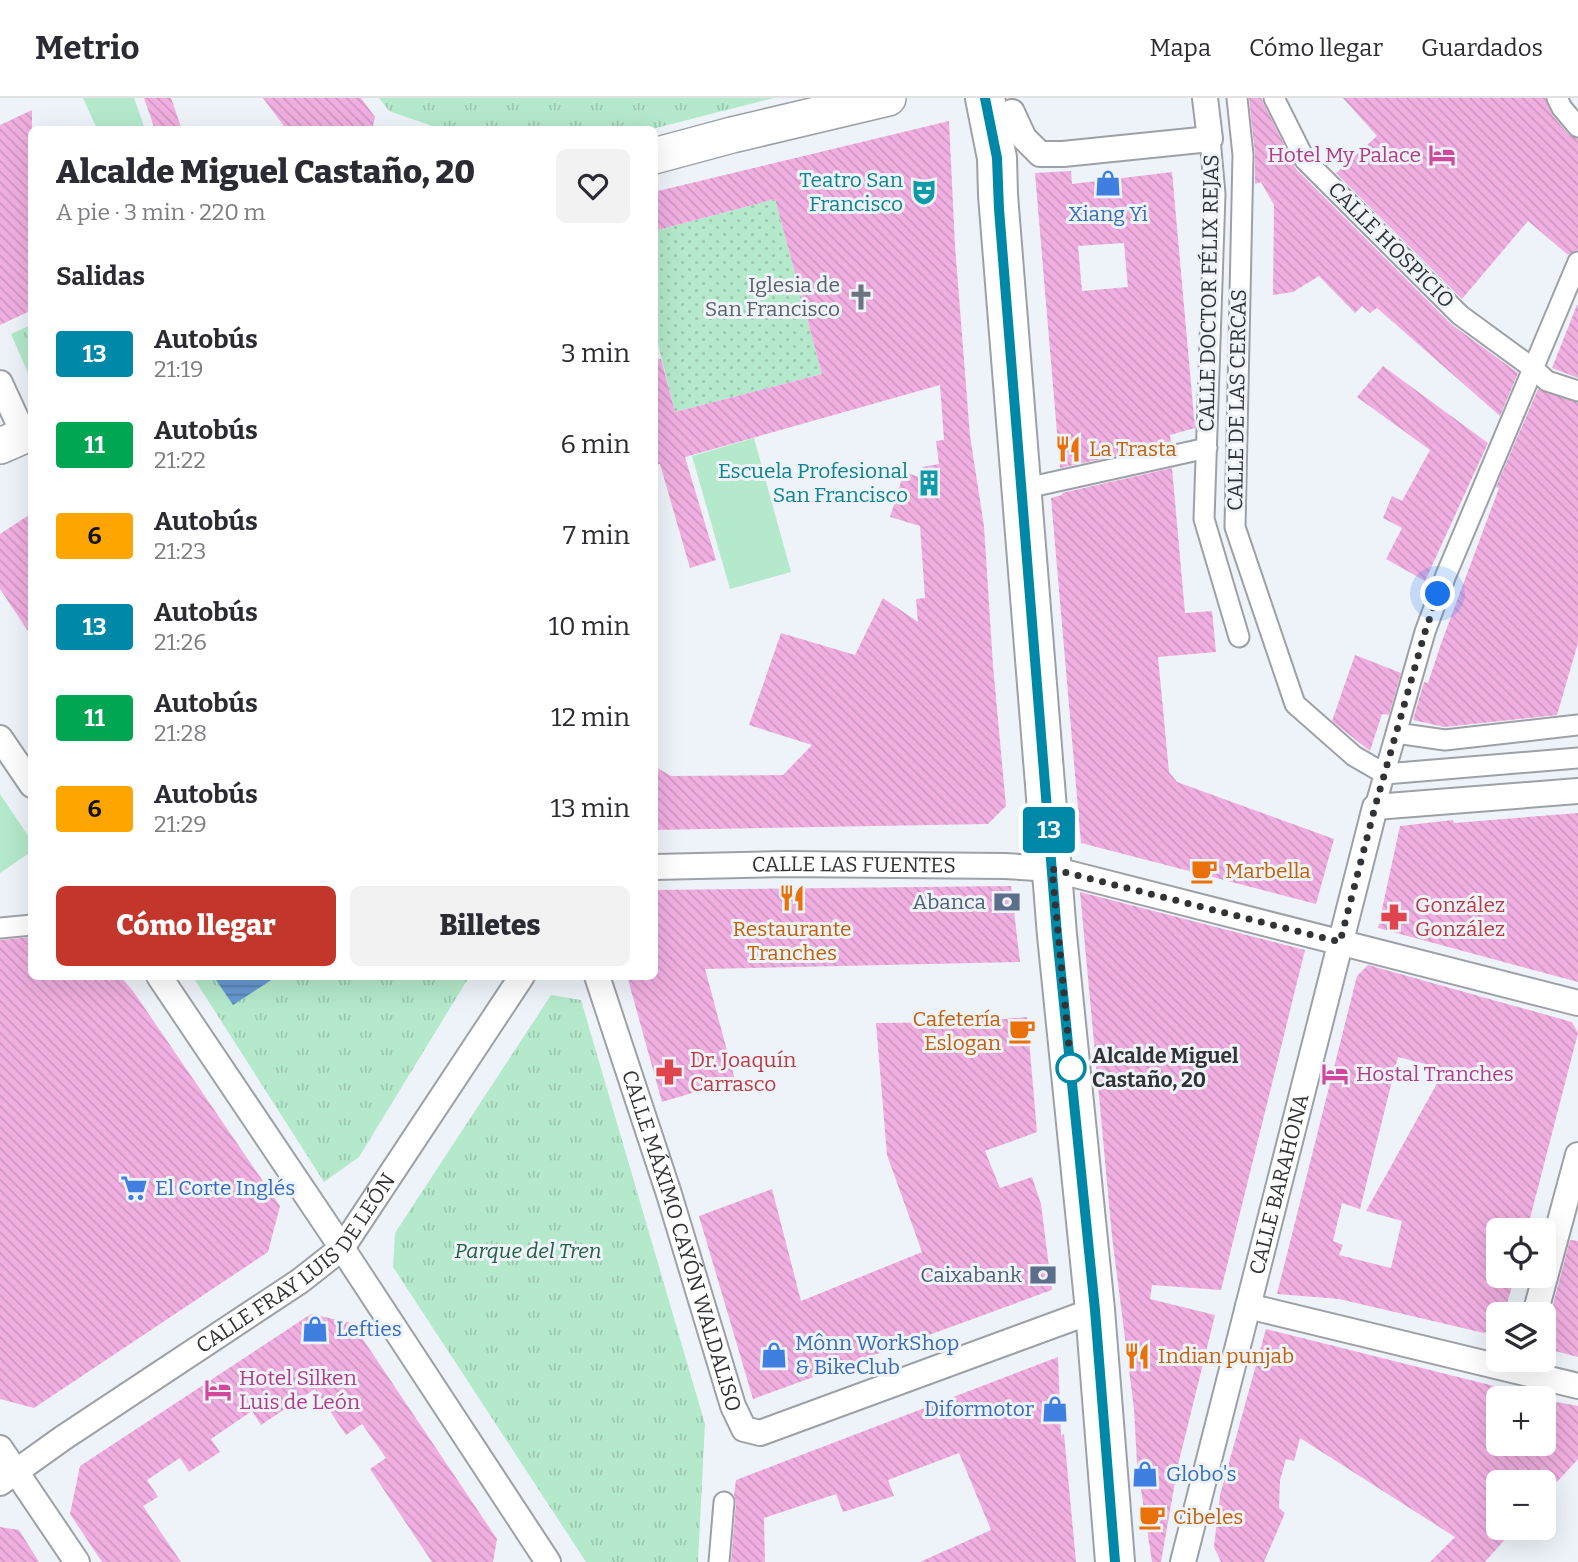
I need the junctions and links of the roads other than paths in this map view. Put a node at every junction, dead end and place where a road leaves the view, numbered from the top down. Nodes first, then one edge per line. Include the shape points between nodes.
1 (888, 98) edge
2 (1205, 98) edge
3 (1237, 98) edge
4 (1274, 98) edge
5 (1557, 98) edge
6 (1003, 103) edge
7 (1578, 127) edge
8 (1210, 139) junction
9 (658, 155) edge
10 (1577, 264) edge
11 (1534, 369) junction
12 (0, 383) edge
13 (1578, 391) edge
14 (18, 438) edge
15 (1206, 448) junction
16 (1022, 489) junction
17 (1239, 637) dead end
18 (1578, 725) edge
19 (1396, 733) junction
20 (0, 738) edge
21 (1578, 758) edge
22 (1385, 774) junction
23 (28, 779) edge
24 (1578, 791) edge
25 (1375, 807) junction
26 (658, 867) edge
27 (1052, 869) junction
28 (28, 925) edge
29 (0, 928) edge
30 (1340, 942) junction
31 (162, 980) edge
32 (519, 980) edge
33 (598, 980) edge
34 (1578, 1003) edge
35 (1578, 1155) edge
36 (342, 1248) junction
37 (1538, 1302) edge
38 (1248, 1306) junction
39 (1095, 1310) junction
40 (1486, 1358) edge
41 (1538, 1372) edge
42 (1578, 1386) edge
43 (0, 1448) edge
44 (8, 1477) edge
45 (724, 1503) dead end
46 (77, 1562) edge
47 (548, 1562) edge
48 (719, 1562) edge
49 (1115, 1562) edge
50 (1183, 1562) edge

1 - 9 main road
2 - 8 street
3 - 22 street, CALLE DE LAS CERCAS via 1244,155 1235,527 1295,704 1354,756
4 - 11 street, CALLE HOSPICIO via 1306,159 1350,206 1460,315
5 - 7 street
6 - 8 street via 1024,138 1040,154
6 - 16 main road via 997,158 999,209
8 - 15 street, CALLE DOCTOR FÉLIX REJAS via 1214,194
10 - 11 street
11 - 13 street, CALLE HOSPICIO via 1547,381
11 - 19 street via 1446,575
12 - 14 street
15 - 16 street, CALLE DOCTOR FÉLIX REJAS
15 - 17 street, CALLE DOCTOR FÉLIX REJAS via 1204,519
16 - 27 main road
18 - 19 street via 1445,740
19 - 22 street
20 - 23 street
21 - 22 street
22 - 25 street
24 - 25 street
25 - 30 street, CALLE BARAHONA
26 - 27 street, CALLE LAS FUENTES via 785,863
27 - 30 street, CALLE LAS FUENTES
27 - 39 main road
28 - 29 street
30 - 34 street, CALLE LAS FUENTES
30 - 38 street, CALLE BARAHONA
31 - 36 street
32 - 36 street, CALLE FRAY LUIS DE LEÓN
33 - 39 street, CALLE MÁXIMO CAYÓN WALDALISO via 744,1429 760,1433
35 - 37 street
36 - 44 street, CALLE FRAY LUIS DE LEÓN
36 - 47 street
38 - 40 street
38 - 50 street, CALLE BARAHONA
39 - 49 main road
41 - 42 street
43 - 44 street
44 - 46 street
45 - 48 street

